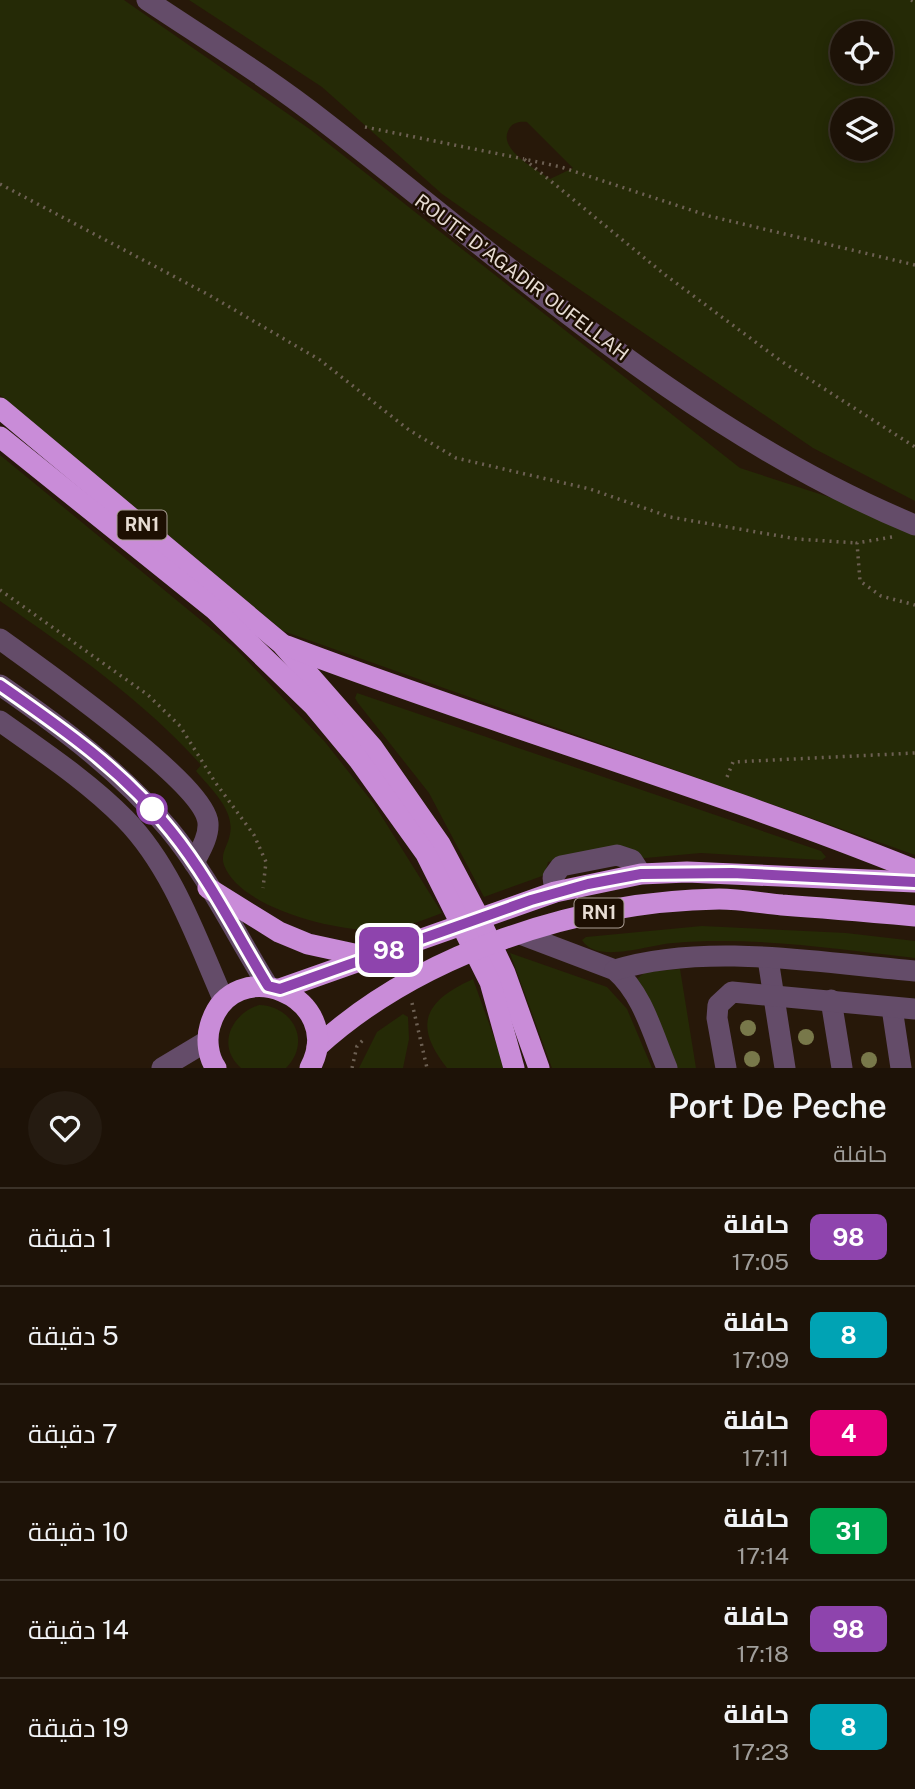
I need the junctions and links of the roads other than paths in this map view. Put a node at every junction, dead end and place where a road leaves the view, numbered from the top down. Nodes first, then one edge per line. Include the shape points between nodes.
1 (147, 0) edge
2 (0, 408) edge
3 (0, 438) edge
4 (909, 530) edge
5 (0, 639) edge
6 (282, 644) junction
7 (0, 685) edge
8 (0, 721) edge
9 (433, 849) junction
10 (194, 863) junction
11 (915, 870) edge
12 (915, 882) edge
13 (208, 888) junction
14 (915, 916) edge
15 (520, 934) junction
16 (370, 957) junction
17 (768, 959) junction
18 (615, 971) junction
19 (915, 971) edge
20 (498, 977) junction
21 (274, 988) junction
22 (774, 996) junction
23 (831, 1000) junction
24 (224, 1001) junction
25 (892, 1008) junction
26 (915, 1009) edge
27 (207, 1041) junction
28 (317, 1047) junction
29 (162, 1068) edge
30 (216, 1068) edge
31 (310, 1068) edge
32 (514, 1068) edge
33 (539, 1068) edge
34 (667, 1068) edge
35 (726, 1068) edge
36 (786, 1068) edge
37 (842, 1068) edge
38 (901, 1068) edge

1 - 4 street, ROUTE D'AGADIR OUFELLAH via 326,122 459,231 664,384 785,463
2 - 6 highway, RN1
3 - 9 highway, RN1 via 214,609 265,656 314,706
5 - 10 street via 142,747 199,802 208,822
6 - 9 highway, RN1 via 373,748
6 - 11 highway
7 - 10 street via 110,765
8 - 24 street via 105,801 141,838 171,884
9 - 20 highway, RN1
10 - 13 street
12 - 16 highway, RN1 via 738,873 641,874 555,892
13 - 16 highway via 307,944
13 - 21 street
14 - 15 highway, RN1 via 721,899 595,914
15 - 18 street
15 - 28 highway, RN1 via 409,991 376,999
16 - 21 highway, RN1
17 - 18 street via 642,962
17 - 19 street
17 - 22 street
18 - 34 street via 633,989
20 - 32 highway, RN1
20 - 33 highway, RN1
21 - 24 highway, RN1 via 237,992
21 - 28 highway via 293,996 308,1012
22 - 23 street
22 - 35 street via 732,992 718,1005
22 - 36 street
23 - 25 street
23 - 37 street
24 - 27 highway via 215,1013
25 - 26 street
25 - 38 street
27 - 29 street
27 - 30 highway
28 - 31 highway

